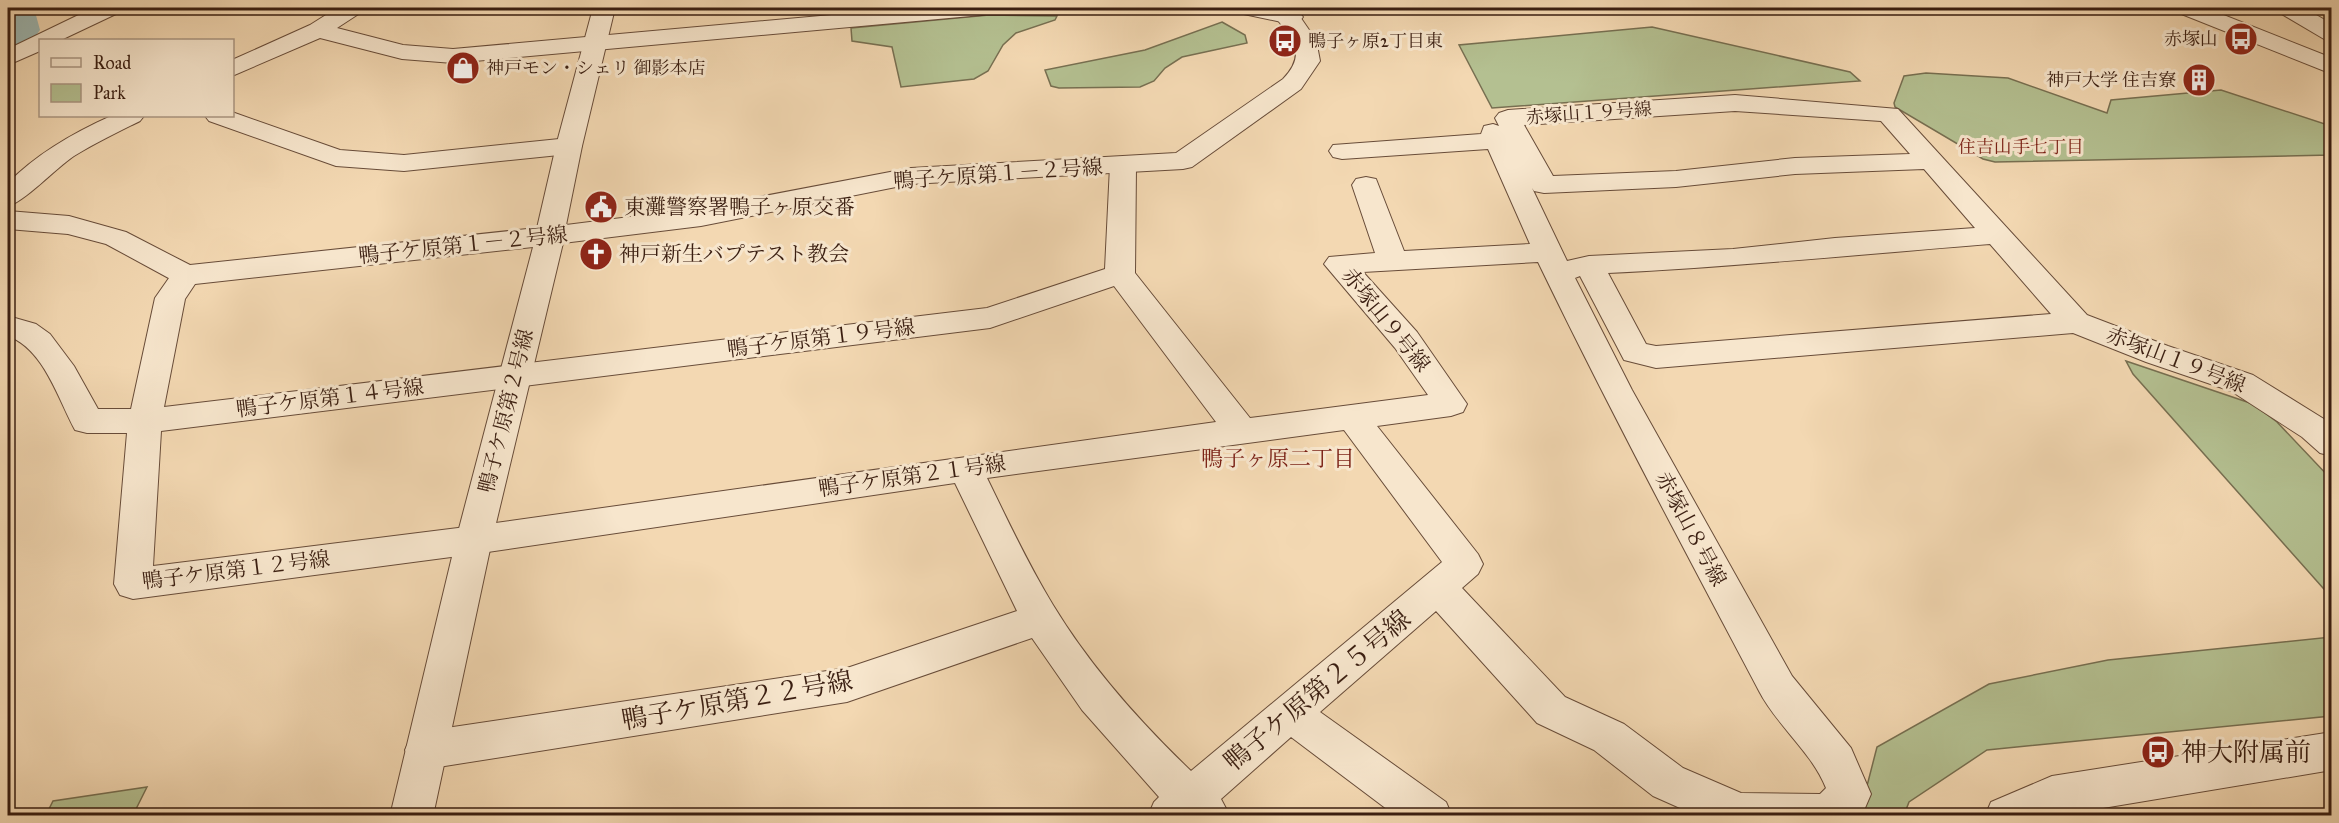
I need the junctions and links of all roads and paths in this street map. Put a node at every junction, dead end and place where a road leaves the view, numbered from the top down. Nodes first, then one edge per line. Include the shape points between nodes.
1 (110, 8) edge
2 (352, 8) edge
3 (604, 8) edge
4 (982, 8) edge
5 (1247, 8) edge
6 (2187, 8) edge
7 (2288, 8) edge
8 (1286, 12) edge
9 (318, 30) junction
10 (2331, 34) edge
11 (46, 39) edge
12 (39, 42) edge
13 (595, 42) junction
14 (8, 58) edge
15 (2331, 67) edge
16 (234, 68) edge
17 (129, 117) edge
18 (221, 117) edge
19 (569, 146) junction
20 (1342, 151) dead end
21 (1930, 161) junction
22 (1123, 166) junction
23 (1366, 185) dead end
24 (8, 198) edge
25 (8, 220) edge
26 (1996, 235) junction
27 (550, 236) junction
28 (1393, 262) junction
29 (1565, 263) junction
30 (1120, 274) junction
31 (186, 276) junction
32 (2076, 322) junction
33 (8, 326) edge
34 (515, 375) junction
35 (1352, 417) junction
36 (145, 421) junction
37 (1242, 432) junction
38 (2331, 444) edge
39 (965, 469) junction
40 (474, 540) junction
41 (1451, 575) junction
42 (1041, 619) junction
43 (1290, 713) junction
44 (426, 750) junction
45 (2331, 751) edge
46 (1189, 810) edge
47 (1723, 810) edge
48 (411, 816) edge
49 (1431, 816) edge
50 (2006, 816) edge

1 - 11 street
2 - 9 street
3 - 13 street, 鴨子ケ原第２号線
4 - 13 street
5 - 8 street
6 - 15 street
7 - 10 street
8 - 22 street, 鴨子ケ原第１－２号線 via 1302,35 1309,58 1292,84 1183,161
9 - 13 street via 402,52 453,56
9 - 16 street
12 - 14 street
13 - 19 street, 鴨子ケ原第２号線
17 - 24 street via 74,143 33,172
18 - 19 street via 336,158 404,163
19 - 27 street, 鴨子ケ原第２号線
20 - 29 street, 赤塚山８号線 via 1494,134
21 - 21 street, 赤塚山１９号線 via 1889,114 1735,103 1508,118 1544,185 1676,179 1794,166
21 - 26 street, 赤塚山１９号線
22 - 27 street, 鴨子ケ原第１－２号線 via 911,176 701,217
22 - 30 street
23 - 28 street
25 - 31 street via 69,225 116,238
26 - 29 street via 1733,258
26 - 32 street, 赤塚山１９号線
27 - 31 street, 鴨子ケ原第１－２号線
27 - 34 street, 鴨子ケ原第２号線
28 - 29 street, 赤塚山９号線
28 - 35 street, 赤塚山９号線 via 1339,264 1406,340 1450,404
29 - 32 street, 赤塚山１９号線 via 1635,352 1656,357
29 - 47 street, 赤塚山８号線 via 1616,390 1778,688 1836,761 1850,794 1829,814
30 - 34 street, 鴨子ケ原第１９号線 via 990,318
30 - 37 street
31 - 36 street, 鴨子ケ原第１２号線 via 170,298
32 - 38 street, 赤塚山１９号線 via 2242,382 2314,428
33 - 36 street, 鴨子ケ原第１４号線 via 29,333 48,354 87,421
34 - 36 street, 鴨子ケ原第１４号線
34 - 40 street, 鴨子ケ原第２号線
35 - 37 street, 鴨子ケ原第２１号線
35 - 41 street
36 - 40 street, 鴨子ケ原第１２号線 via 133,584
37 - 39 street, 鴨子ケ原第２１号線
39 - 40 street, 鴨子ケ原第２１号線
39 - 42 street
40 - 44 street, 鴨子ケ原第２号線
41 - 43 street, 鴨子ケ原第２５号線
41 - 47 street via 1551,710 1609,736 1668,782
42 - 44 street, 鴨子ケ原第２２号線 via 847,685
42 - 46 street via 1098,701
43 - 46 street, 鴨子ケ原第２５号線
43 - 49 street
44 - 48 street, 鴨子ケ原第２号線
45 - 50 street via 2052,796

